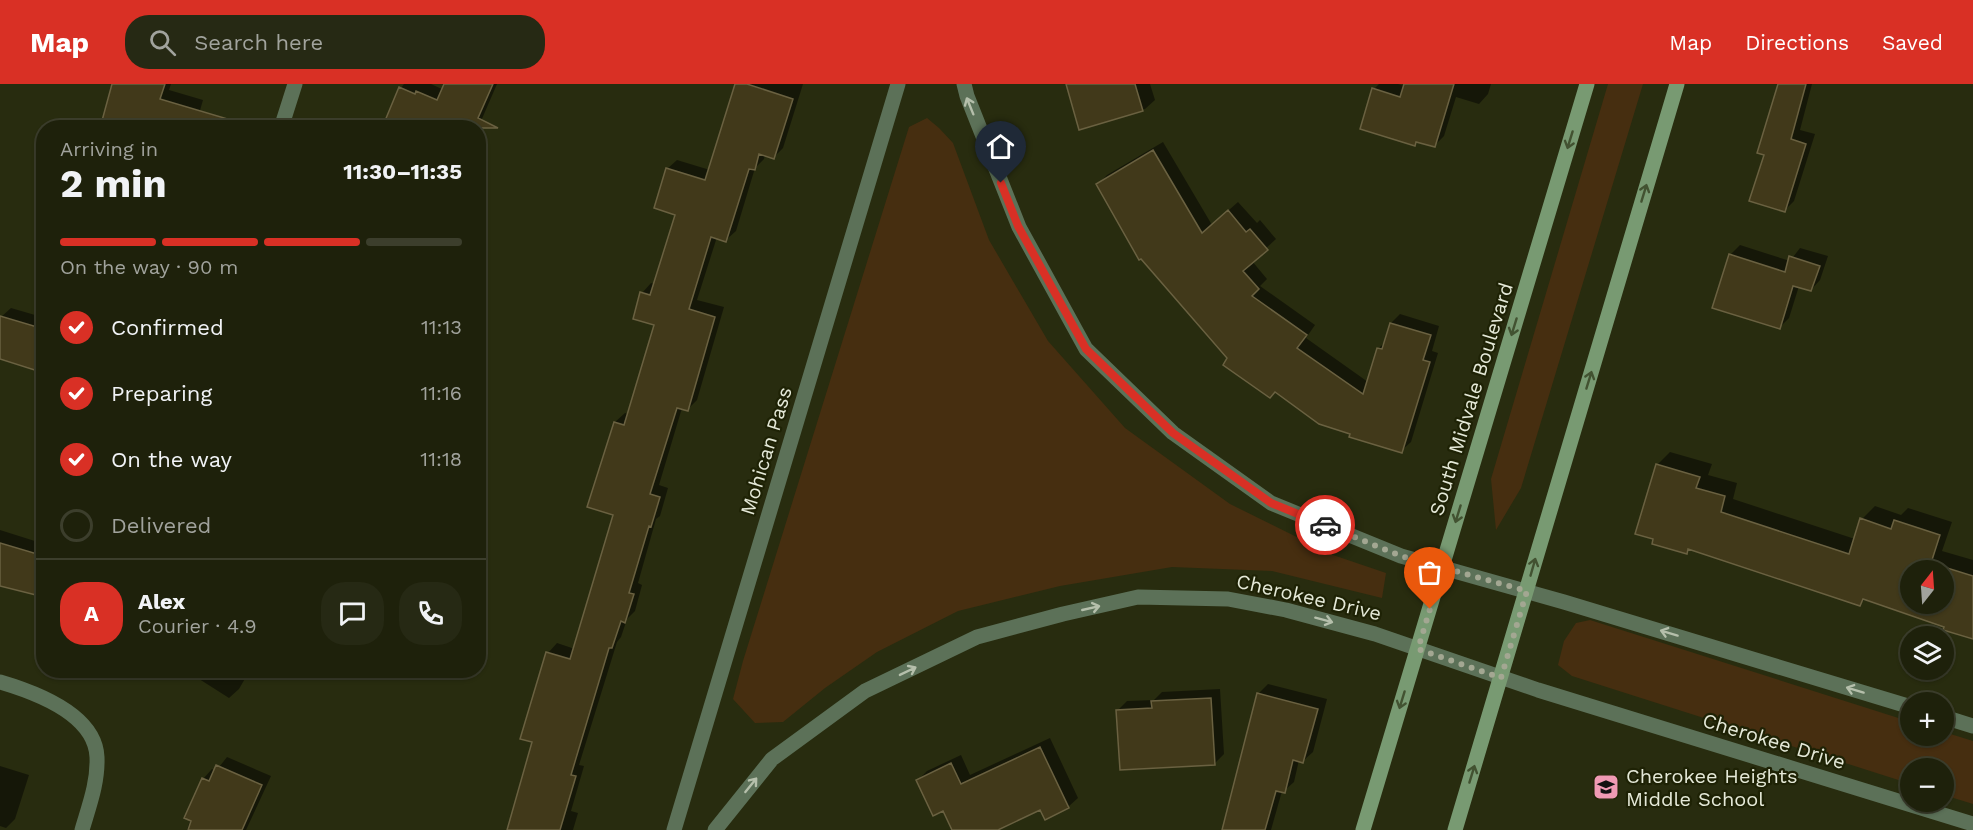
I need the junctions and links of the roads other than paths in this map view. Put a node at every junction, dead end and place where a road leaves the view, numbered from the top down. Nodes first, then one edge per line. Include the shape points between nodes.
1 (295, 84) edge
2 (898, 84) edge
3 (964, 84) edge
4 (1587, 84) edge
5 (1677, 84) edge
6 (283, 120) edge
7 (1442, 568) junction
8 (1527, 591) junction
9 (1418, 649) junction
10 (1501, 678) junction
11 (0, 682) edge
12 (1900, 704) edge
13 (1954, 720) edge
14 (1973, 726) edge
15 (1973, 824) edge
16 (82, 830) edge
17 (674, 830) edge
18 (715, 830) edge
19 (1363, 830) edge
20 (1455, 830) edge

1 - 6 street
2 - 17 street, Mohican Pass
7 -> 3 street via 1401,556 1271,503 1173,433 1086,349 1018,226
4 -> 7 main road, South Midvale Boulevard
8 -> 5 main road
7 - 8 street
7 - 9 main road, South Midvale Boulevard
8 - 10 main road
12 -> 8 street
9 - 10 street, Cherokee Drive
18 -> 9 street, Cherokee Drive via 772,759 865,692 977,637 1063,614 1138,597 1228,599 1375,633
9 -> 19 main road, South Midvale Boulevard
10 - 15 street, Cherokee Drive
20 -> 10 main road
11 - 16 street via 34,692 72,714 88,732 97,755 95,786
13 - 14 street

